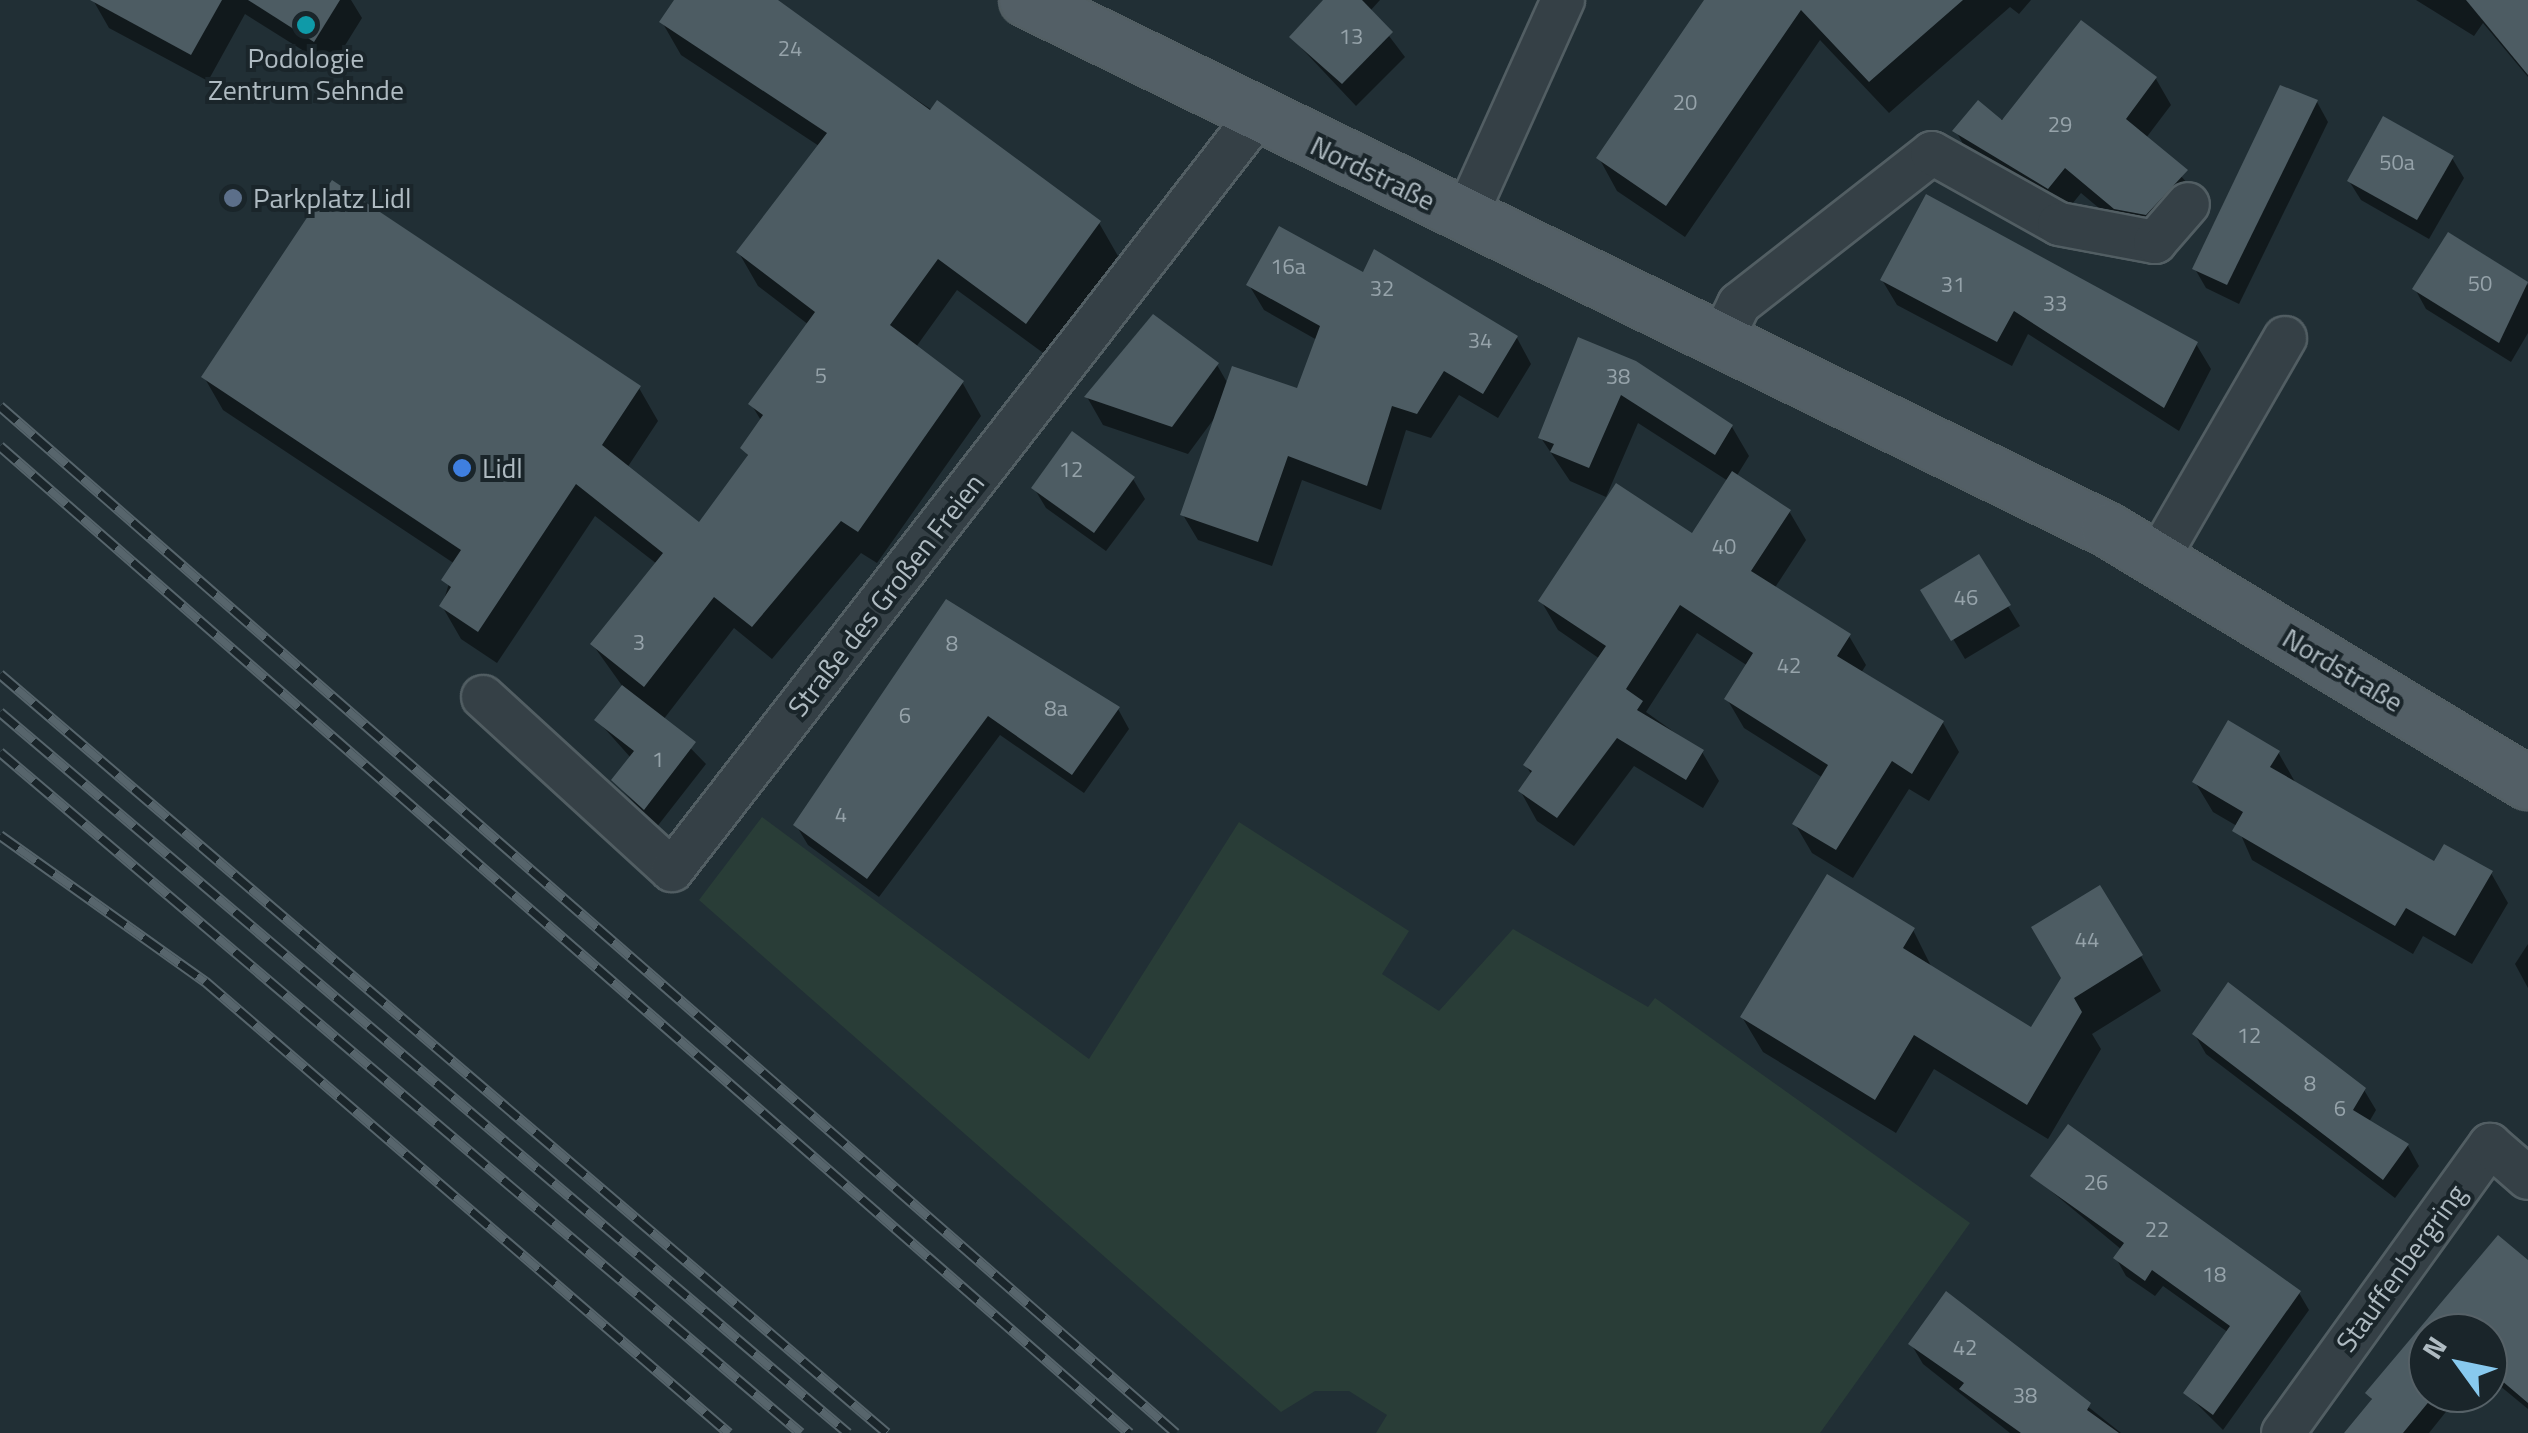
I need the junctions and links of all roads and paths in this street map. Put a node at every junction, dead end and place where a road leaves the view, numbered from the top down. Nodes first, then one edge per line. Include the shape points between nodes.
1 (1026, 0) edge
2 (1563, 0) edge
3 (1256, 116) junction
4 (2188, 204) dead end
5 (1465, 218) junction
6 (2286, 338) dead end
7 (1722, 339) junction
8 (2158, 558) junction
9 (483, 697) dead end
10 (2528, 784) edge
11 (2528, 1178) edge
12 (2283, 1433) edge

1 - 3 main road, Nordstraße
2 - 5 street
3 - 5 main road, Nordstraße
3 - 9 street, Straße des Großen Freien via 672,870
4 - 7 street via 2155,242 2059,224 1932,153 1739,304
5 - 7 main road, Nordstraße
6 - 8 street
7 - 8 main road, Nordstraße
8 - 10 main road, Nordstraße
11 - 12 street, Stauffenbergring via 2490,1145

